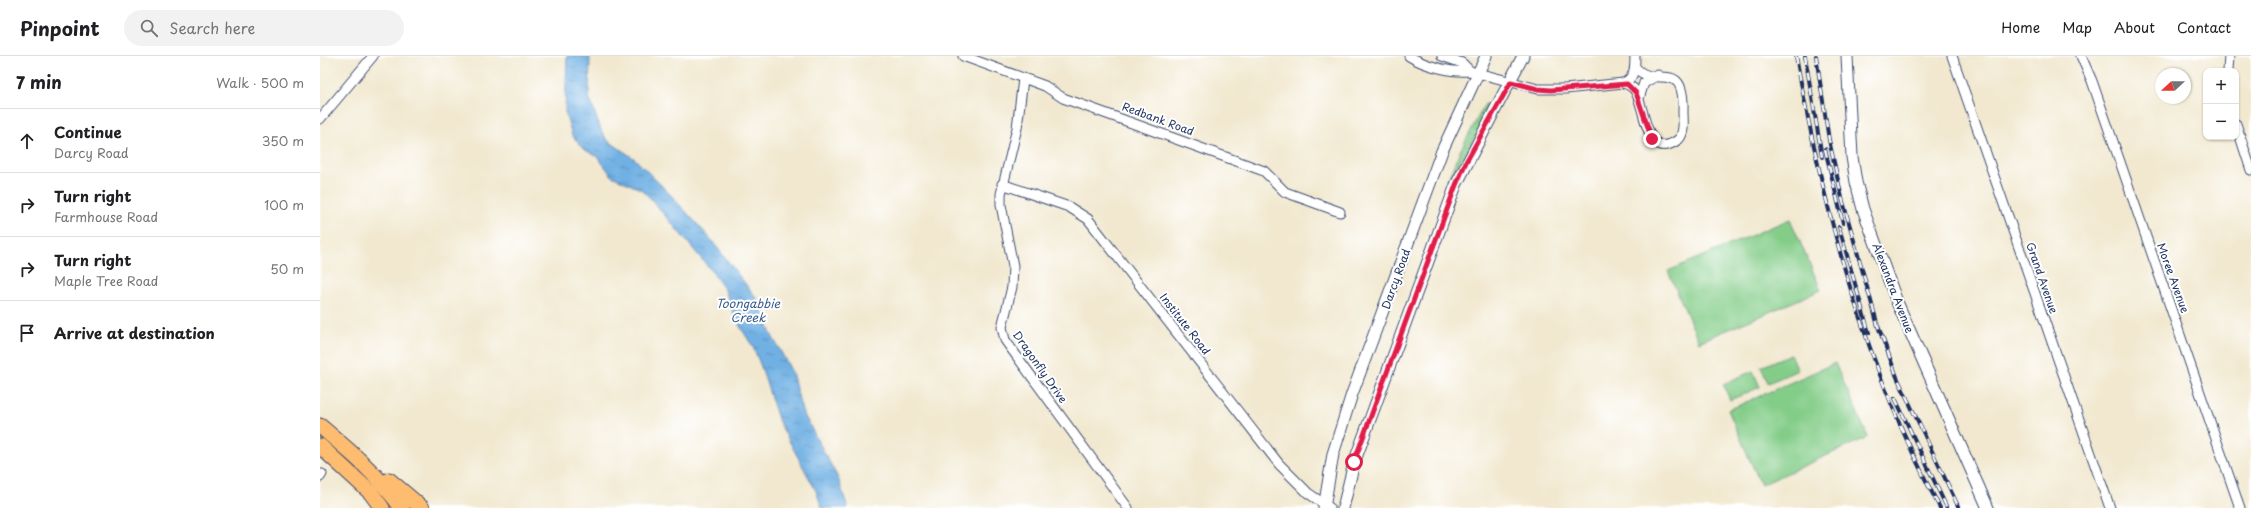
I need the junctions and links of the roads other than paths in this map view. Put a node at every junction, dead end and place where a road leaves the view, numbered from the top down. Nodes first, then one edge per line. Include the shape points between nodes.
1 (373, 56) edge
2 (963, 56) edge
3 (1409, 56) edge
4 (1442, 56) edge
5 (1486, 56) edge
6 (1523, 56) edge
7 (1635, 56) edge
8 (1847, 56) edge
9 (1952, 56) edge
10 (2081, 56) edge
11 (2229, 56) edge
12 (1635, 67) junction
13 (2228, 68) edge
14 (1475, 72) junction
15 (1658, 75) junction
16 (1024, 79) junction
17 (1511, 82) junction
18 (1623, 83) junction
19 (1639, 98) junction
20 (320, 119) edge
21 (2239, 133) edge
22 (2251, 170) edge
23 (1002, 184) junction
24 (1340, 212) dead end
25 (320, 426) edge
26 (320, 446) edge
27 (364, 464) junction
28 (1325, 507) edge
29 (382, 508) edge
30 (402, 508) edge
31 (422, 508) edge
32 (1128, 508) edge
33 (1343, 508) edge
34 (1988, 508) edge
35 (2110, 508) edge
36 (2240, 508) edge

1 - 20 street
2 - 16 street, Redbank Road
3 - 14 street via 1459,72
4 - 14 street via 1462,63
5 - 14 street, Darcy Road
6 - 17 street
7 - 12 street
8 - 34 street, Alexandra Avenue via 1852,157 1863,209 1897,302
9 - 35 street, Grand Avenue
10 - 36 street, Moree Avenue via 2092,81
11 - 13 street
12 - 15 street via 1643,73
12 - 18 street via 1630,79
14 - 17 street
14 - 28 street, Darcy Road via 1442,151 1352,394 1333,454
15 - 19 street via 1644,83
15 - 19 street via 1671,76 1683,88 1682,130 1679,139 1666,144 1660,144 1652,139
16 - 23 street, Dragonfly Drive via 1017,128
16 - 24 street, Redbank Road via 1045,86 1063,98 1264,171 1285,192
17 - 18 street via 1551,90
17 - 33 street via 1466,162 1453,191 1361,443
18 - 19 street via 1634,89
21 - 22 street
23 - 28 street, Institute Road via 1069,207 1088,219 1279,464
23 - 32 street, Dragonfly Drive via 1001,205 1013,277 1002,327 1005,340
25 - 27 highway
26 - 29 highway via 371,493
27 - 30 highway
27 - 31 highway

